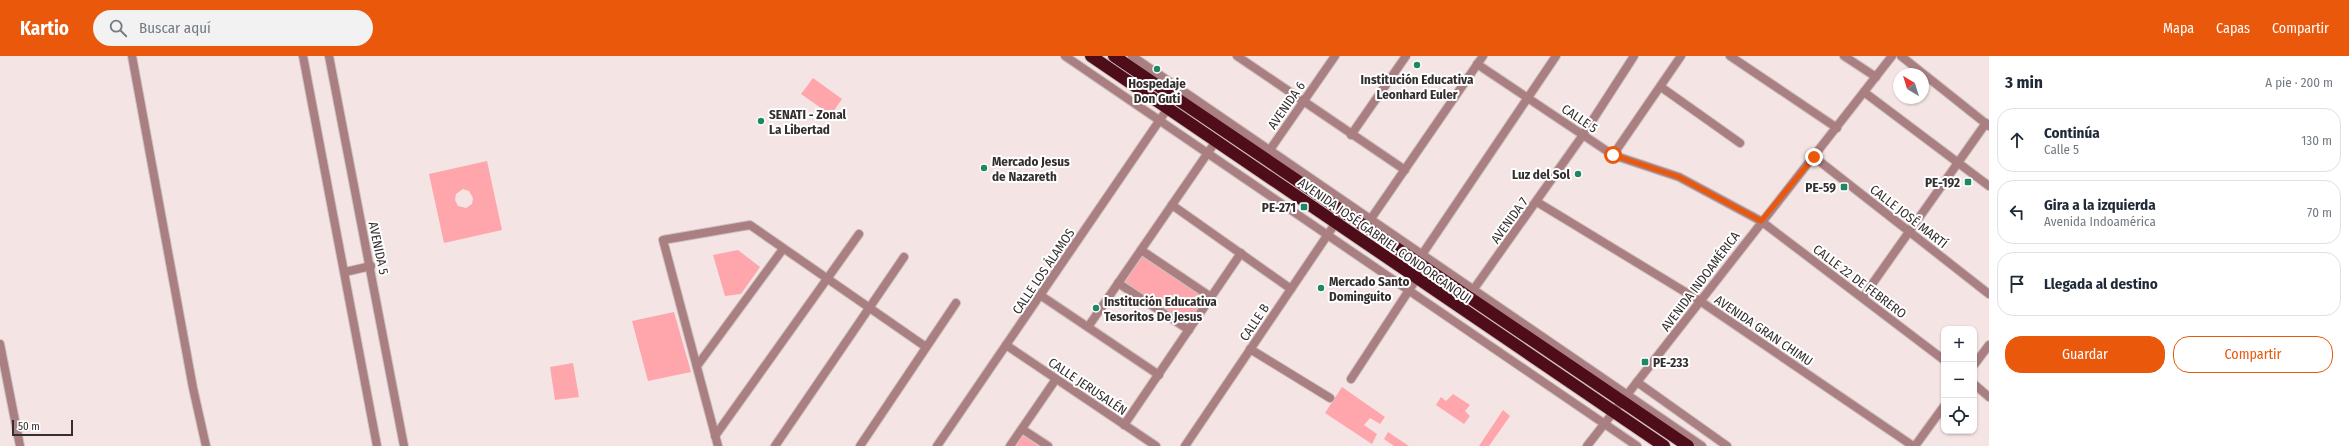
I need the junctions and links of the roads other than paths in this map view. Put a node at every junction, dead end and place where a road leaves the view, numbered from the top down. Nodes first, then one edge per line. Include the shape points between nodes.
1 (132, 56) edge
2 (303, 56) edge
3 (329, 56) edge
4 (1065, 56) edge
5 (1091, 56) edge
6 (1114, 56) edge
7 (1132, 56) edge
8 (1237, 56) edge
9 (1335, 56) edge
10 (1406, 56) edge
11 (1483, 56) edge
12 (1556, 56) edge
13 (1634, 56) edge
14 (1681, 56) edge
15 (1730, 56) edge
16 (1844, 56) edge
17 (1892, 56) edge
18 (1901, 56) edge
19 (1477, 64) junction
20 (1876, 77) junction
21 (1661, 87) junction
22 (1864, 92) junction
23 (1528, 97) junction
24 (1304, 101) junction
25 (1168, 108) junction
26 (1160, 120) junction
27 (1988, 125) edge
28 (1837, 128) junction
29 (1351, 135) junction
30 (1583, 135) junction
31 (1216, 141) junction
32 (1740, 143) dead end
33 (1207, 154) junction
34 (1267, 154) junction
35 (1613, 155) junction
36 (1814, 157) junction
37 (1957, 162) junction
38 (1257, 168) junction
39 (1405, 170) junction
40 (1989, 186) edge
41 (1537, 202) junction
42 (1172, 205) junction
43 (1339, 217) junction
44 (1761, 221) junction
45 (1368, 224) junction
46 (1910, 231) junction
47 (859, 234) dead end
48 (1328, 235) junction
49 (783, 249) junction
50 (1141, 250) junction
51 (1241, 254) junction
52 (904, 257) dead end
53 (1420, 259) junction
54 (371, 266) junction
55 (345, 272) junction
56 (1417, 278) junction
57 (827, 279) junction
58 (1118, 283) junction
59 (1290, 289) junction
60 (1409, 290) junction
61 (1471, 293) junction
62 (1989, 294) edge
63 (1040, 295) junction
64 (1211, 297) junction
65 (1863, 298) junction
66 (1700, 301) junction
67 (956, 303) dead end
68 (869, 308) junction
69 (1088, 327) junction
70 (1189, 330) junction
71 (0, 344) edge
72 (1006, 345) junction
73 (1989, 345) edge
74 (926, 347) junction
75 (1250, 349) junction
76 (1941, 358) edge
77 (1976, 362) edge
78 (697, 366) junction
79 (1159, 374) junction
80 (1056, 379) junction
81 (1351, 379) dead end
82 (1637, 382) junction
83 (1977, 387) edge
84 (1989, 397) edge
85 (1330, 398) dead end
86 (1625, 399) junction
87 (1941, 410) edge
88 (1614, 412) junction
89 (1605, 424) junction
90 (1124, 425) junction
91 (1022, 429) junction
92 (715, 436) junction
93 (20, 446) edge
94 (206, 446) edge
95 (377, 446) edge
96 (404, 446) edge
97 (718, 446) edge
98 (775, 446) edge
99 (860, 446) edge
100 (937, 446) edge
101 (1010, 446) edge
102 (1048, 446) edge
103 (1156, 446) edge
104 (1185, 446) edge
105 (1587, 446) edge
106 (1637, 446) edge
107 (1664, 446) edge
108 (1688, 446) edge
109 (1702, 446) edge
110 (1727, 446) edge
111 (1914, 446) edge

1 - 94 street
2 - 55 street
3 - 54 street, AVENIDA 5
4 - 26 street, AVENIDA JOSÉ GABRIEL CONDORCANQUI
5 - 25 highway, AVENIDA JOSÉ GABRIEL CONDORCANQUI
6 - 34 highway, AVENIDA JOSÉ GABRIEL CONDORCANQUI
7 - 34 street, AVENIDA JOSÉ GABRIEL CONDORCANQUI
8 - 24 street
9 - 24 street, AVENIDA 6
10 - 29 street
11 - 19 street
12 - 23 street
13 - 30 street, AVENIDA 7
14 - 21 street
15 - 28 street
16 - 20 street
17 - 20 street, AVENIDA INDOAMÉRICA
18 - 27 street
19 - 23 street, CALLE 5
19 - 39 street
20 - 22 street, AVENIDA INDOAMÉRICA
21 - 32 street
21 - 35 street
22 - 28 street, AVENIDA INDOAMÉRICA
22 - 37 street
23 - 30 street, CALLE 5
23 - 53 street
24 - 29 street
24 - 34 street, AVENIDA 6
25 - 26 street, CALLE LOS ÁLAMOS
25 - 31 highway, AVENIDA JOSÉ GABRIEL CONDORCANQUI
26 - 33 street, AVENIDA JOSÉ GABRIEL CONDORCANQUI
26 - 63 street, CALLE LOS ÁLAMOS
27 - 37 street
28 - 36 street, AVENIDA INDOAMÉRICA
29 - 39 street
30 - 35 street, CALLE 5
30 - 41 street, AVENIDA 7
31 - 33 street
31 - 38 highway, AVENIDA JOSÉ GABRIEL CONDORCANQUI
33 - 42 street
33 - 48 street, AVENIDA JOSÉ GABRIEL CONDORCANQUI
34 - 38 street, AVENIDA 6
34 - 43 highway, AVENIDA JOSÉ GABRIEL CONDORCANQUI
34 - 45 street, AVENIDA JOSÉ GABRIEL CONDORCANQUI
35 - 44 street, CALLE 5 via 1679,177
36 - 44 street, AVENIDA INDOAMÉRICA
36 - 46 street, CALLE JOSÉ MARTÍ
37 - 40 street
37 - 46 street
38 - 43 highway, AVENIDA JOSÉ GABRIEL CONDORCANQUI
39 - 45 street
41 - 61 street, AVENIDA 7
41 - 66 street, AVENIDA GRAN CHIMU
42 - 50 street
42 - 51 street
43 - 45 highway, AVENIDA JOSÉ GABRIEL CONDORCANQUI
43 - 48 street, CALLE B
43 - 56 highway, AVENIDA JOSÉ GABRIEL CONDORCANQUI
44 - 65 street, CALLE 22 DE FEBRERO
44 - 66 street, AVENIDA INDOAMÉRICA
45 - 53 highway, AVENIDA JOSÉ GABRIEL CONDORCANQUI
46 - 62 street, CALLE JOSÉ MARTÍ
46 - 65 street
47 - 57 street
48 - 59 street, CALLE B
48 - 60 street, AVENIDA JOSÉ GABRIEL CONDORCANQUI
49 - 57 street
49 - 78 street
49 - 78 street via 750,225 663,240
50 - 58 street
50 - 64 street
51 - 59 street
51 - 64 street
52 - 68 street
53 - 56 street
53 - 61 highway, AVENIDA JOSÉ GABRIEL CONDORCANQUI
54 - 55 street
54 - 96 street, AVENIDA 5
55 - 95 street
56 - 60 street
56 - 88 highway, AVENIDA JOSÉ GABRIEL CONDORCANQUI
57 - 68 street
57 - 92 street
58 - 69 street
58 - 70 street
59 - 75 street, CALLE B
60 - 81 street
60 - 89 street, AVENIDA JOSÉ GABRIEL CONDORCANQUI
61 - 86 highway, AVENIDA JOSÉ GABRIEL CONDORCANQUI
63 - 69 street
63 - 72 street, CALLE LOS ÁLAMOS
64 - 70 street
65 - 76 street, CALLE 22 DE FEBRERO
66 - 82 street, AVENIDA INDOAMÉRICA
66 - 111 street, AVENIDA GRAN CHIMU
67 - 74 street
68 - 74 street
68 - 98 street
69 - 79 street
70 - 79 street
71 - 93 street
72 - 80 street, CALLE JERUSALÉN
72 - 100 street, CALLE LOS ÁLAMOS
73 - 77 street
74 - 99 street
75 - 85 street
75 - 104 street, CALLE B
78 - 92 street
79 - 90 street
80 - 90 street, CALLE JERUSALÉN
80 - 91 street
82 - 86 street, AVENIDA INDOAMÉRICA
82 - 110 street
83 - 84 street
86 - 88 street, AVENIDA INDOAMÉRICA
86 - 108 highway, AVENIDA JOSÉ GABRIEL CONDORCANQUI
86 - 109 street, AVENIDA JOSÉ GABRIEL CONDORCANQUI
87 - 111 street
88 - 89 street, AVENIDA INDOAMÉRICA
88 - 107 highway, AVENIDA JOSÉ GABRIEL CONDORCANQUI
89 - 105 street, AVENIDA INDOAMÉRICA
89 - 106 street, AVENIDA JOSÉ GABRIEL CONDORCANQUI
90 - 103 street, CALLE JERUSALÉN
91 - 101 street
91 - 102 street
92 - 97 street

